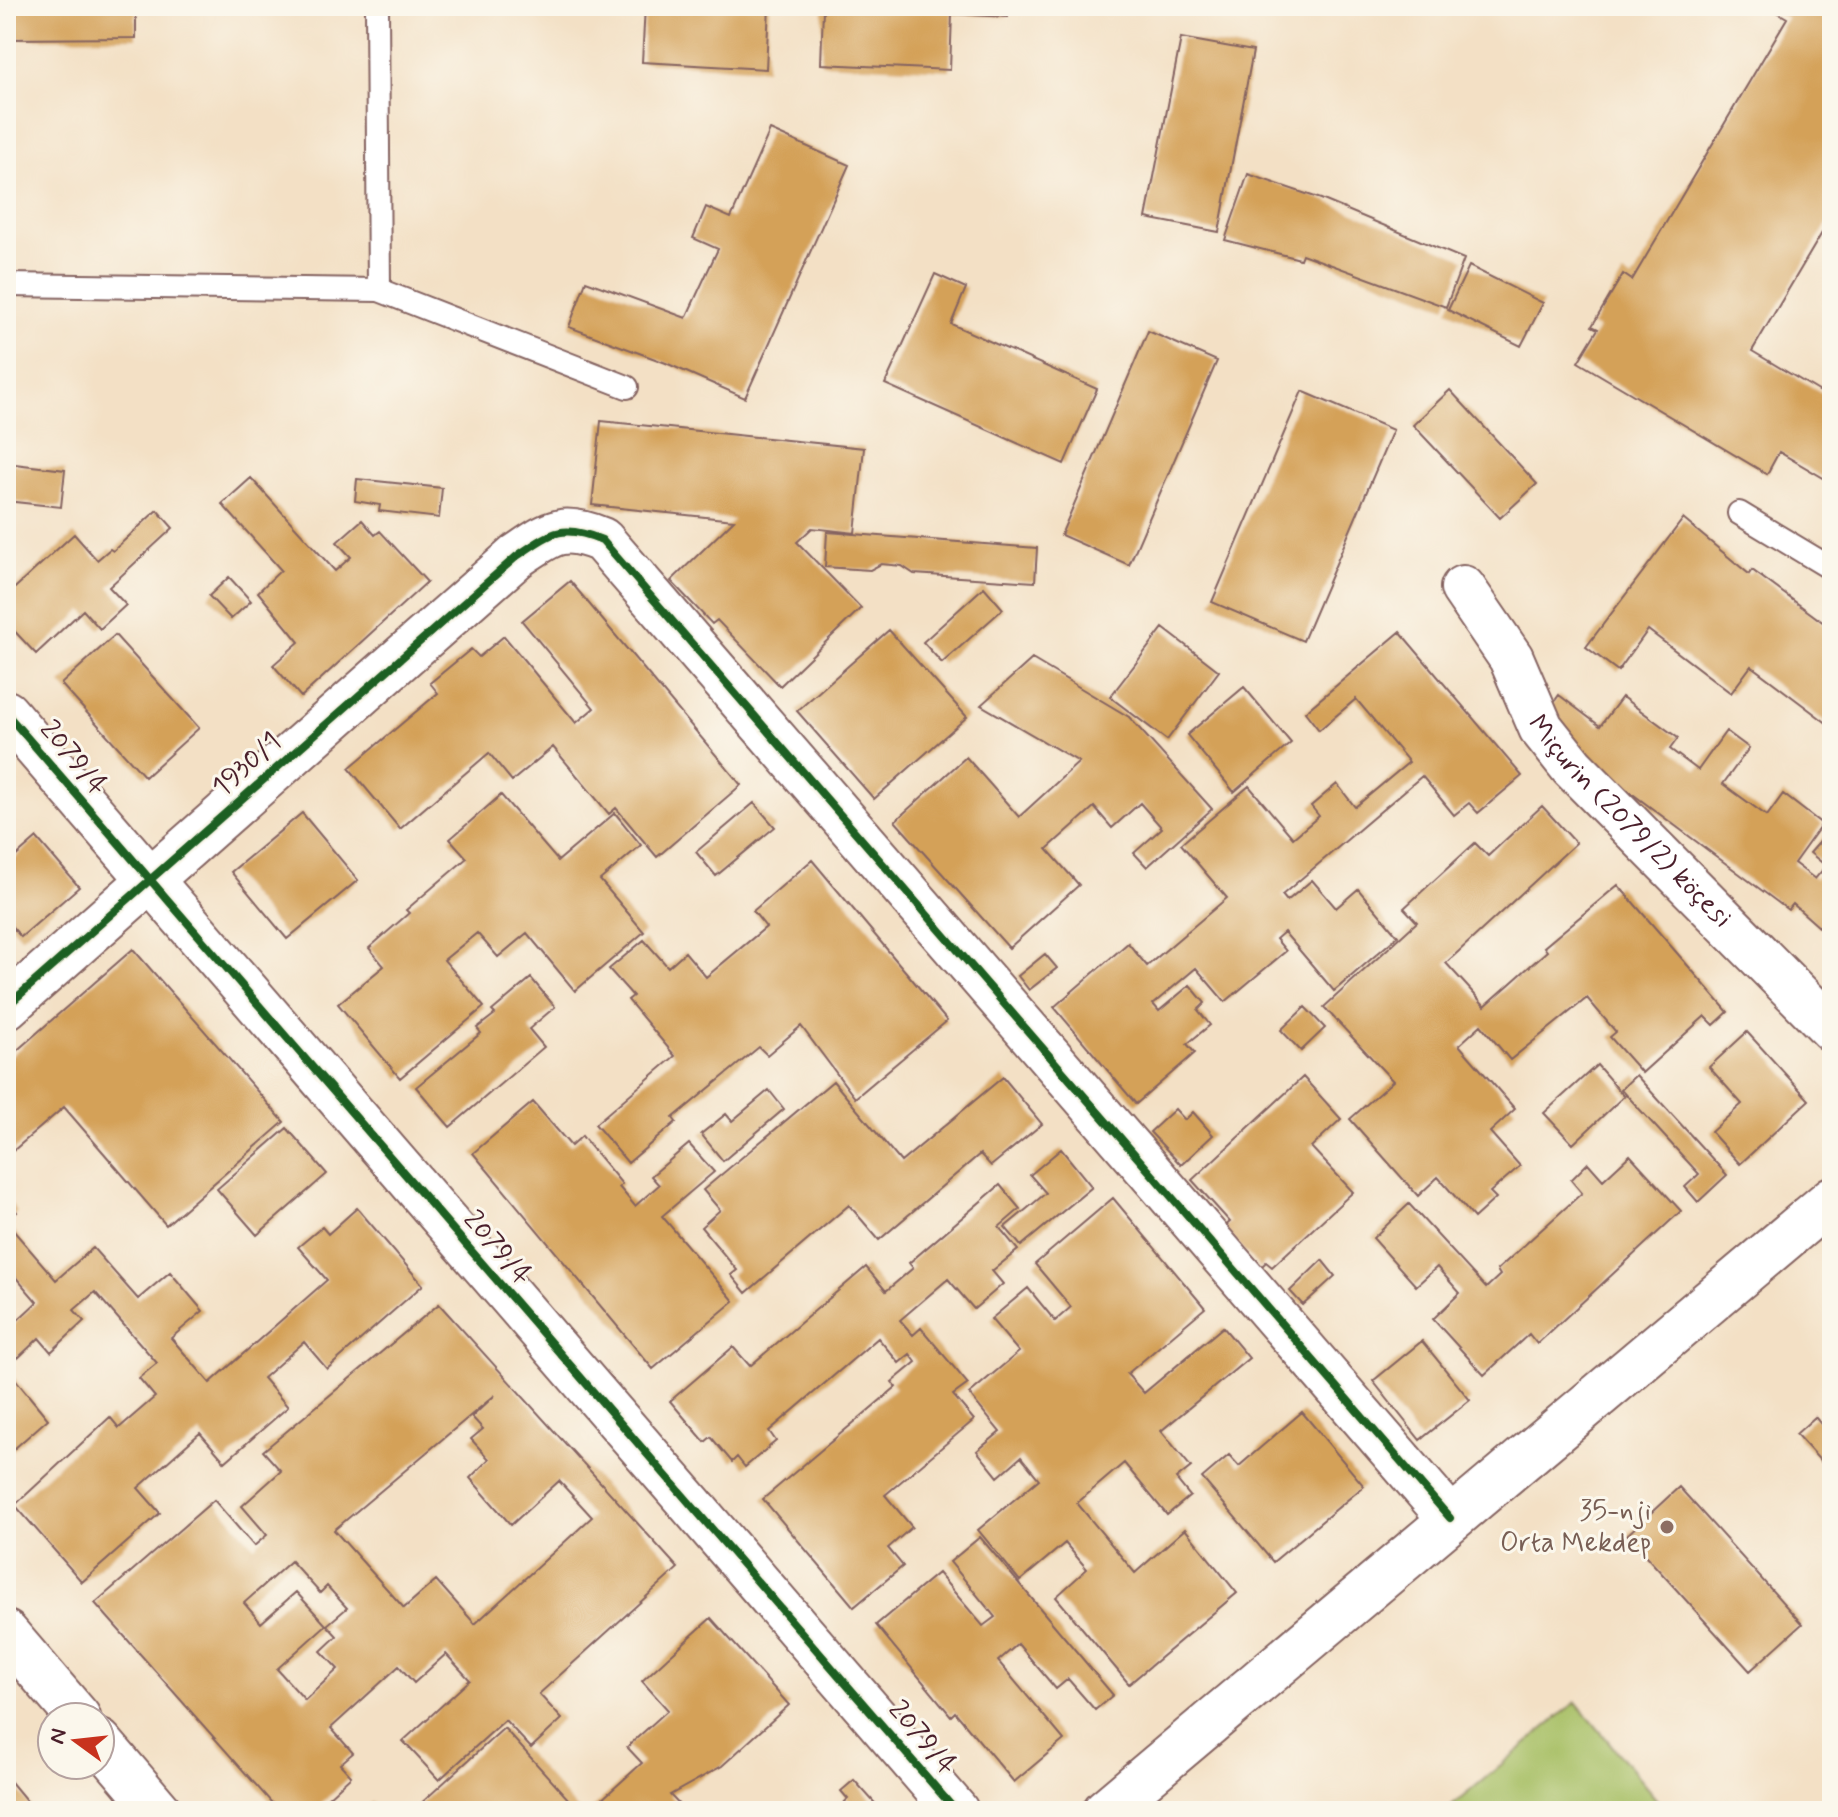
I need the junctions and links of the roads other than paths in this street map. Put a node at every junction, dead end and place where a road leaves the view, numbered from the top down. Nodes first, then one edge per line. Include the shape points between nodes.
1 (377, 6) edge
2 (6, 285) edge
3 (379, 290) junction
4 (627, 387) dead end
5 (1739, 513) dead end
6 (1832, 569) edge
7 (1463, 588) dead end
8 (6, 713) edge
9 (149, 882) junction
10 (6, 1007) edge
11 (1832, 1029) edge
12 (1832, 1199) edge
13 (1450, 1518) junction
14 (6, 1633) edge
15 (64, 1701) edge
16 (116, 1761) edge
17 (159, 1811) edge
18 (956, 1811) edge
19 (1105, 1811) edge

1 - 3 lane
2 - 3 lane
3 - 4 lane
5 - 6 lane
7 - 11 street, Miçurin (2079/2) köçesi via 1511,658 1541,728 1572,767
8 - 9 street, 2079/4 / 2079/4
9 - 10 street, 1930/1
9 - 13 street, 1930/1 via 517,556 548,535 576,529 602,540
9 - 18 street, 2079/4 / 2079/4
12 - 13 street
13 - 19 street
14 - 15 street
16 - 17 street

